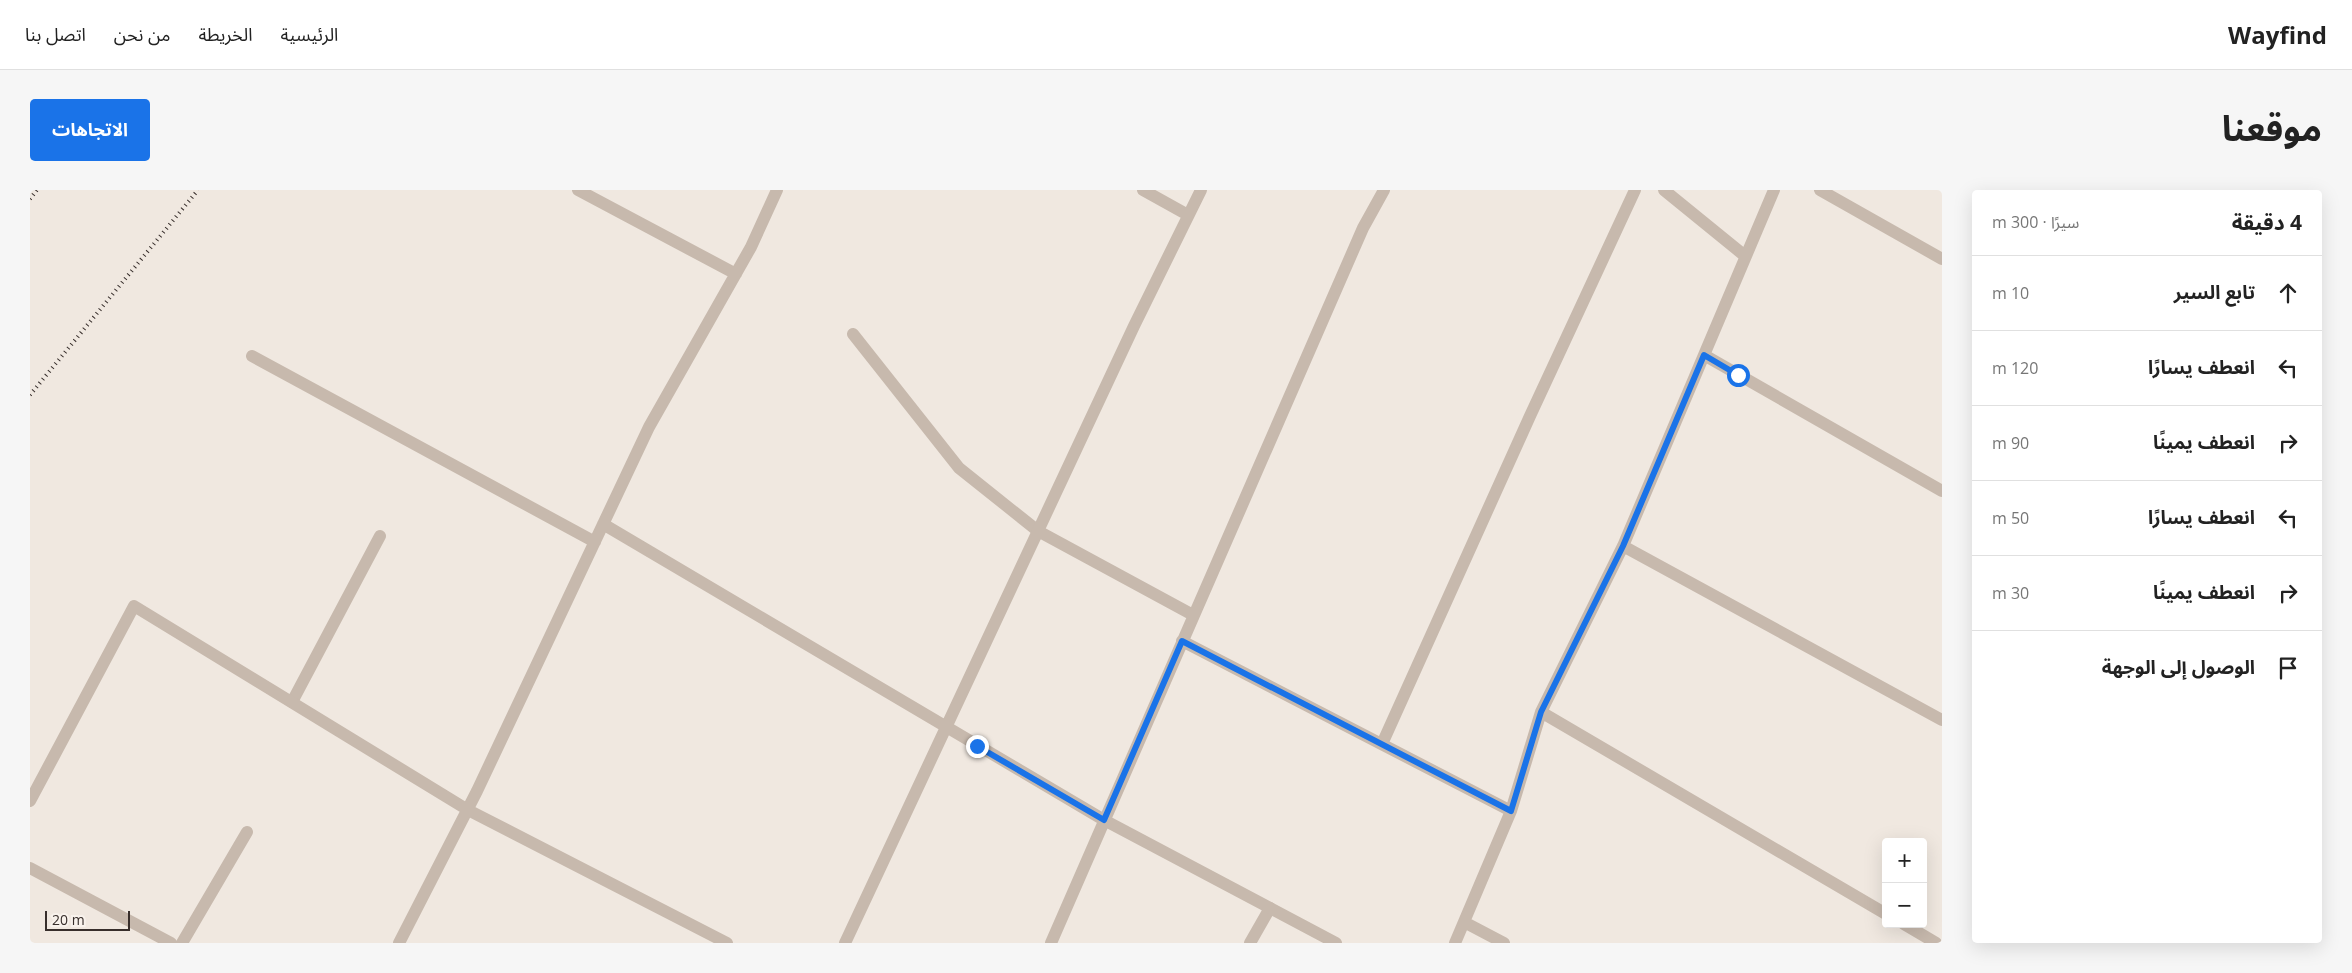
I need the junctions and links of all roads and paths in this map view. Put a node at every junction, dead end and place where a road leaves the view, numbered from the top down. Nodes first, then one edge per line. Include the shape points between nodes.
1 (578, 190) edge
2 (777, 190) edge
3 (1143, 190) edge
4 (1201, 190) edge
5 (1384, 190) edge
6 (1635, 190) edge
7 (1664, 190) edge
8 (1774, 190) edge
9 (1820, 190) edge
10 (1188, 216) junction
11 (1745, 256) junction
12 (1942, 259) edge
13 (736, 274) junction
14 (852, 334) dead end
15 (1704, 355) junction
16 (252, 356) dead end
17 (1942, 491) edge
18 (604, 524) junction
19 (1038, 530) junction
20 (380, 536) dead end
21 (595, 542) junction
22 (1623, 546) junction
23 (1194, 615) junction
24 (1182, 641) junction
25 (292, 702) junction
26 (1541, 712) junction
27 (1942, 720) edge
28 (946, 728) junction
29 (1382, 744) junction
30 (30, 801) edge
31 (468, 810) junction
32 (1511, 811) junction
33 (1104, 820) junction
34 (247, 832) dead end
35 (30, 868) edge
36 (1270, 908) junction
37 (1882, 912) edge
38 (1464, 922) junction
39 (1911, 928) edge
40 (171, 943) edge
41 (182, 943) edge
42 (399, 943) edge
43 (727, 943) edge
44 (845, 943) edge
45 (1051, 943) edge
46 (1250, 943) edge
47 (1336, 943) edge
48 (1454, 943) edge
49 (1504, 943) edge
50 (1936, 943) edge

1 - 13 street
2 - 13 street
3 - 10 street
4 - 10 street
5 - 23 street via 1363,228
6 - 29 street
7 - 11 street
8 - 11 street
9 - 12 street
10 - 19 street
11 - 15 street
13 - 18 street via 649,427
14 - 19 street via 959,468
15 - 17 street
15 - 22 street
16 - 21 street
18 - 21 street
18 - 28 street
19 - 23 street
19 - 28 street
20 - 25 street
21 - 31 street
22 - 26 street
22 - 27 street
23 - 24 street
24 - 29 street
24 - 33 street
25 - 30 street via 134,606
25 - 31 street
26 - 32 street
26 - 37 street
28 - 33 street
28 - 44 street
29 - 32 street
31 - 42 street
31 - 43 street
32 - 38 street
33 - 36 street
33 - 45 street
34 - 41 street
35 - 40 street
36 - 46 street
36 - 47 street
38 - 48 street
38 - 49 street
39 - 50 street

